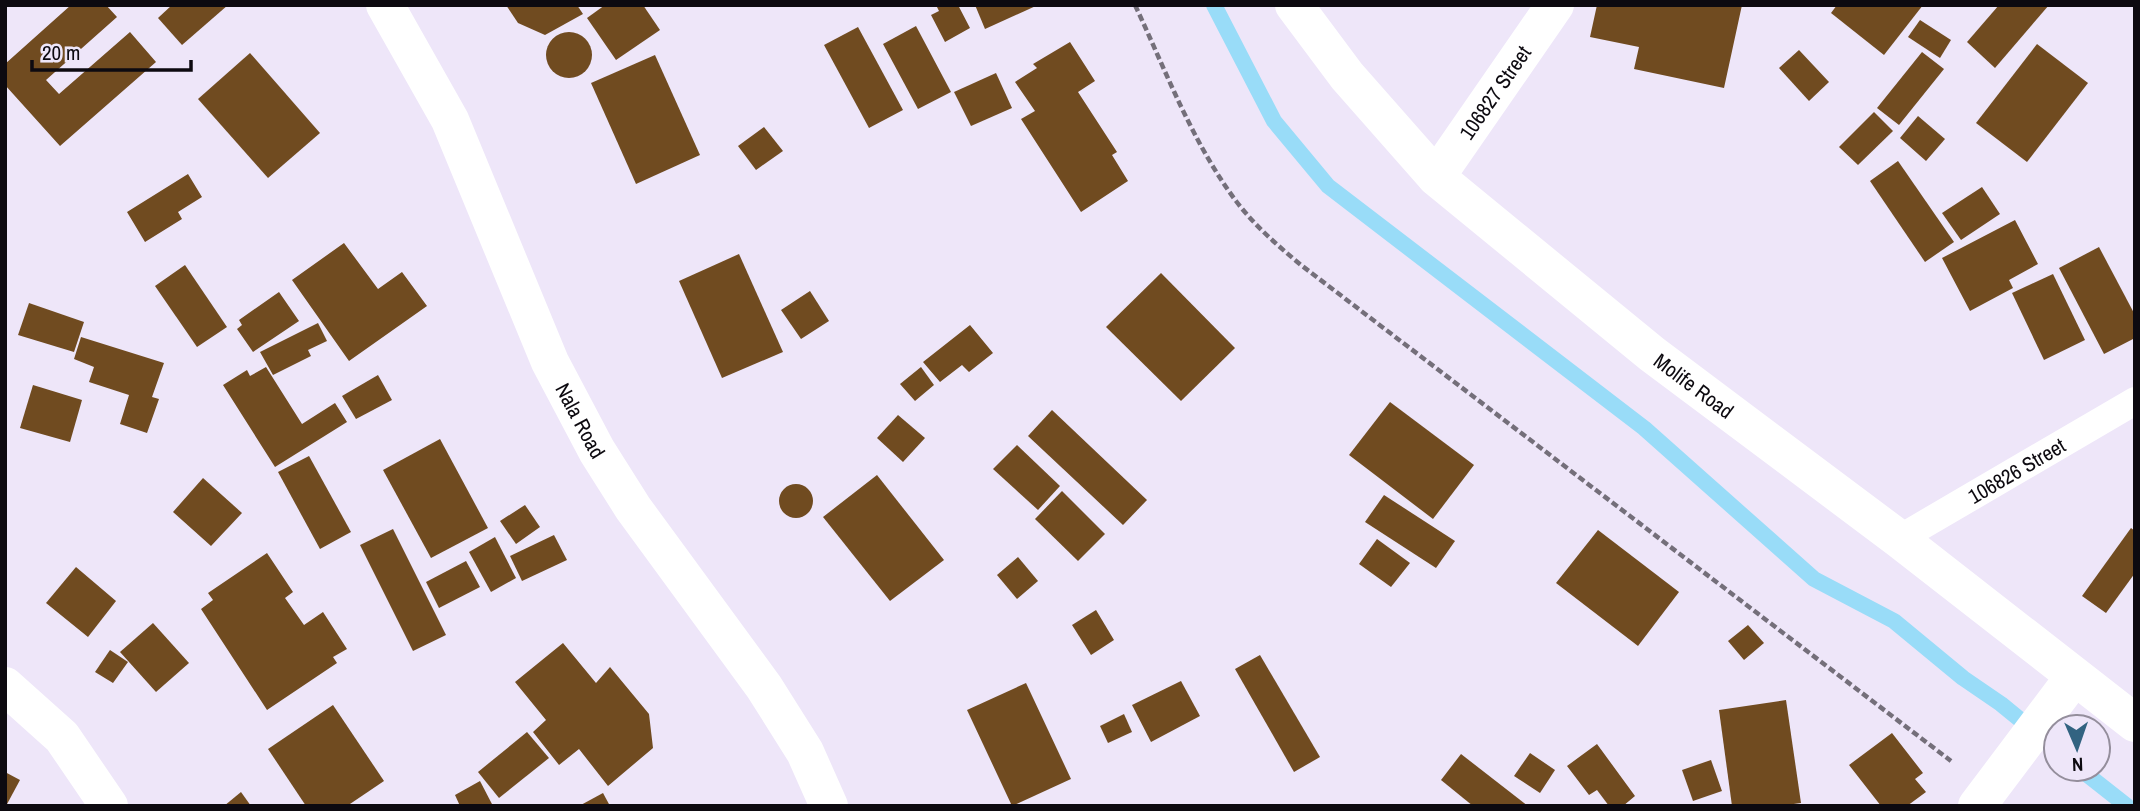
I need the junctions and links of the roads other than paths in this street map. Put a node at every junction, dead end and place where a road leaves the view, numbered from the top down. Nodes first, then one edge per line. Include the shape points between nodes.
1 (385, 5) edge
2 (1294, 5) edge
3 (1555, 5) edge
4 (1436, 177) junction
5 (2135, 401) edge
6 (1899, 539) junction
7 (2069, 685) junction
8 (5, 686) edge
9 (2135, 723) edge
10 (1995, 792) edge
11 (109, 806) edge
12 (829, 806) edge

1 - 12 street, Nala Road via 450,120 550,362 597,451 640,518 764,687 805,752
2 - 4 street, Molife Road via 1347,76
3 - 4 street, 106827 Street
4 - 6 street, Molife Road via 1652,354
5 - 6 lane, 106826 Street
6 - 7 street, Molife Road
7 - 9 street, Molife Road
7 - 10 street
8 - 11 street via 62,737

